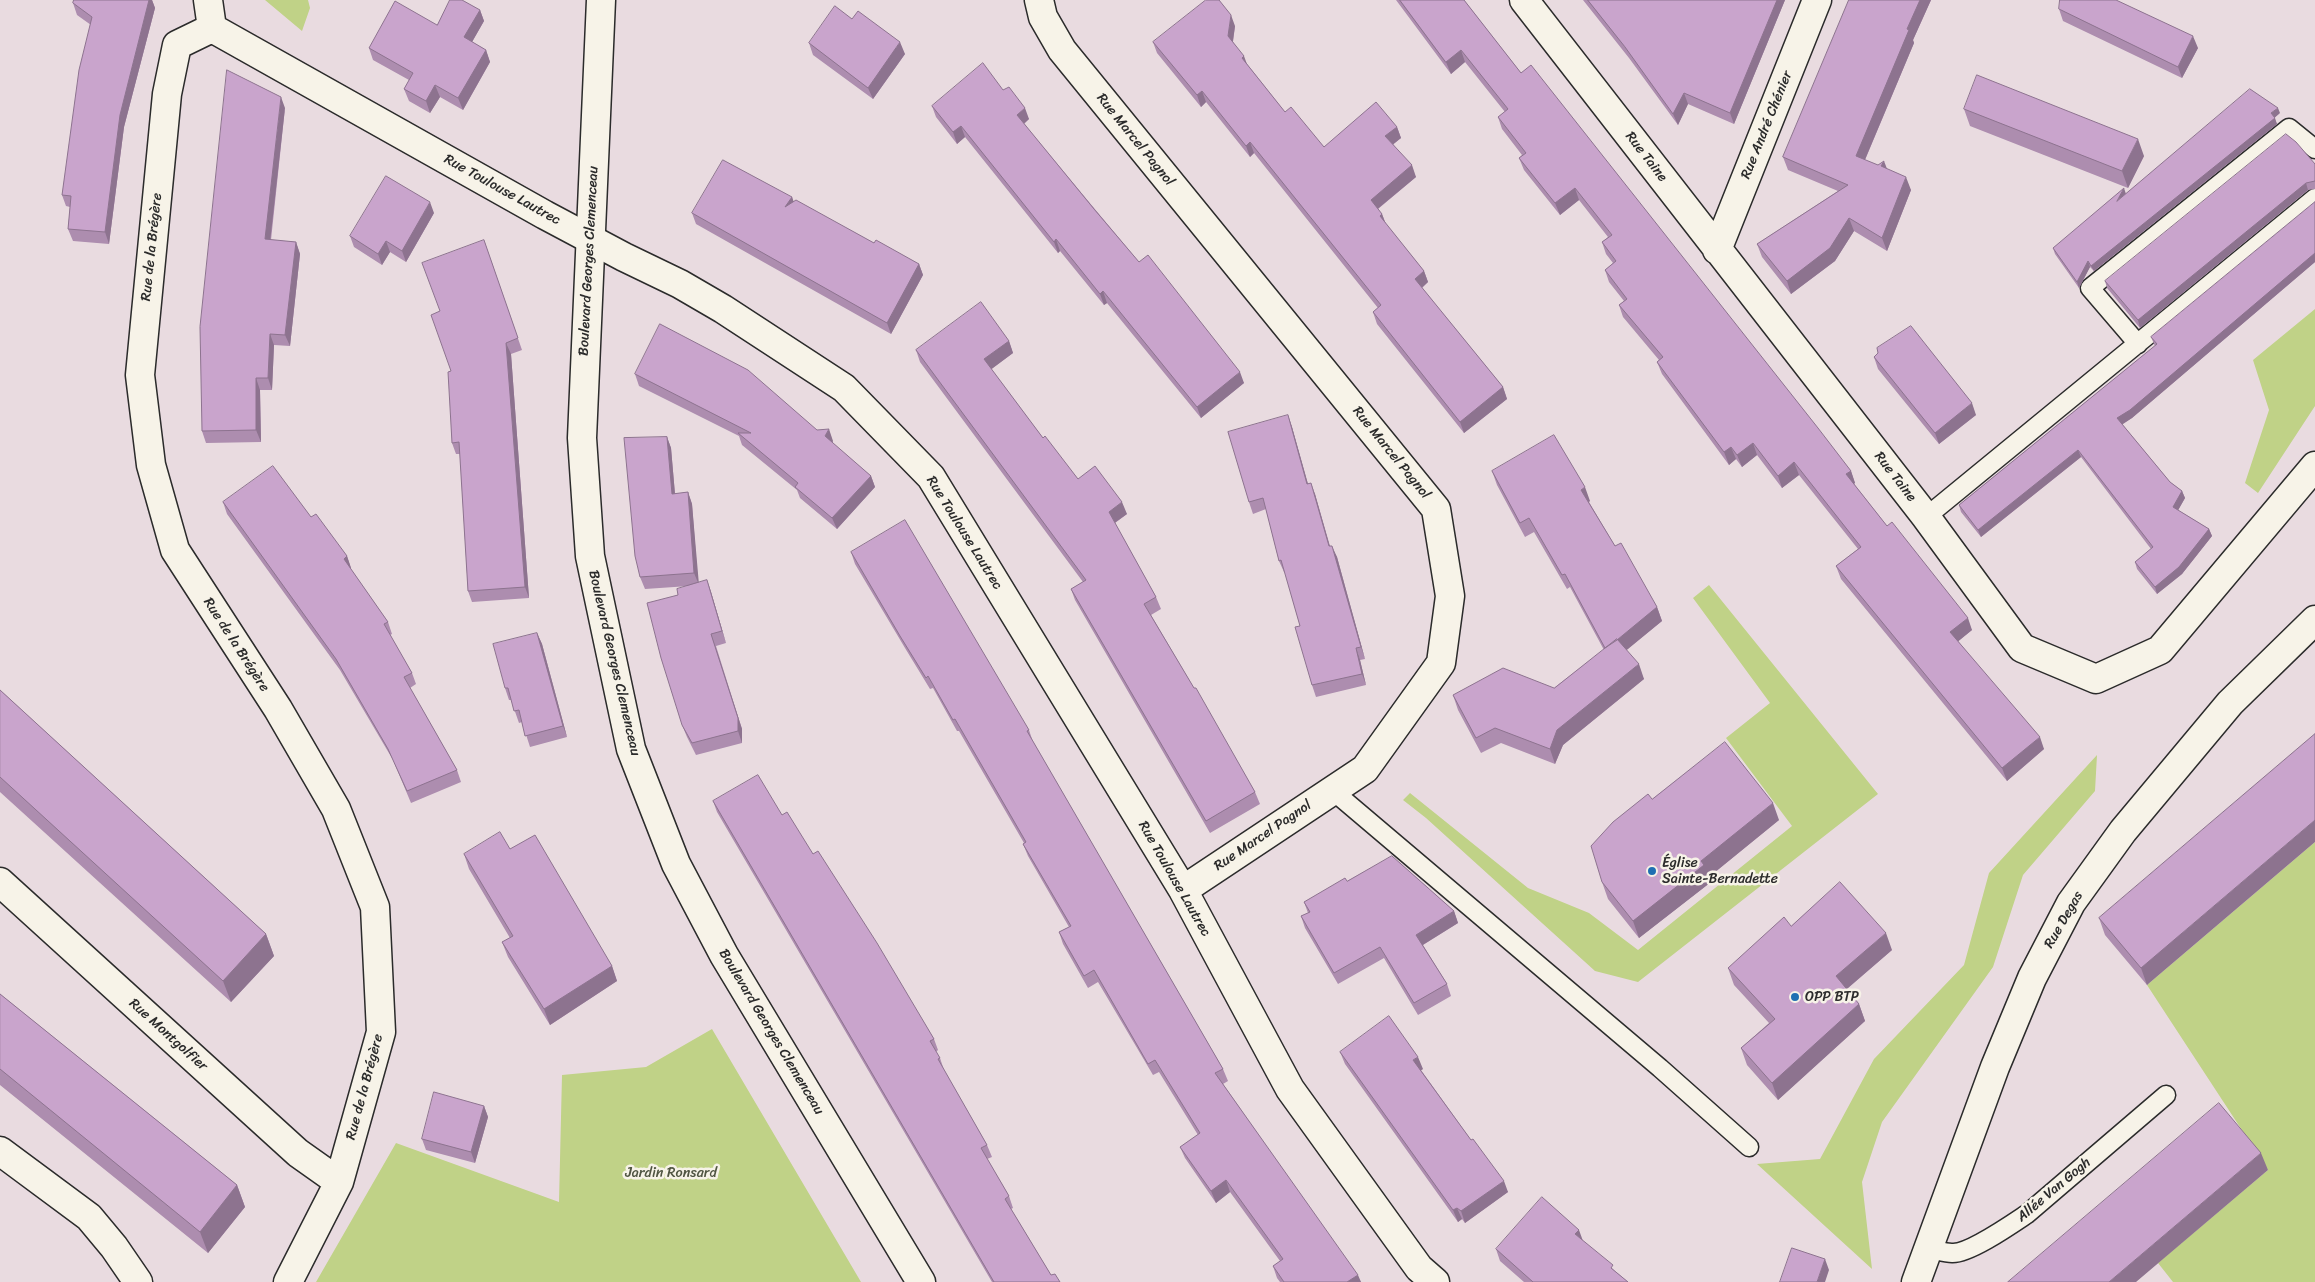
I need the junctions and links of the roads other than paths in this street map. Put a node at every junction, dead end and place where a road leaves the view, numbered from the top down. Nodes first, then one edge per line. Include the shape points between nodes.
1 (208, 0) edge
2 (601, 0) edge
3 (1039, 0) edge
4 (1524, 0) edge
5 (1817, 0) edge
6 (212, 28) junction
7 (2315, 148) edge
8 (2315, 198) edge
9 (590, 239) junction
10 (1717, 250) junction
11 (2138, 344) junction
12 (2315, 466) edge
13 (1926, 517) junction
14 (2315, 620) edge
15 (1332, 790) junction
16 (0, 882) edge
17 (1183, 890) junction
18 (2166, 1096) dead end
19 (1748, 1148) dead end
20 (0, 1150) edge
21 (340, 1182) junction
22 (1928, 1249) junction
23 (138, 1282) edge
24 (288, 1282) edge
25 (921, 1282) edge
26 (1436, 1282) edge
27 (1916, 1282) edge

1 - 6 street
2 - 9 street, Boulevard Georges Clemenceau
3 - 15 street, Rue Marcel Pagnol via 1043,17 1062,50 1436,509 1450,596 1441,663 1365,769
4 - 10 street, Rue Taine
5 - 10 street, Rue André Chénier
6 - 9 street, Rue Toulouse Lautrec
6 - 21 street, Rue de la Brégère via 177,45 167,94 140,375 151,465 175,550 278,709 336,809 375,907 381,1032
7 - 11 lane via 2289,128 2090,288
8 - 11 lane
9 - 17 street, Rue Toulouse Lautrec via 716,305 844,388 931,477
9 - 25 street, Boulevard Georges Clemenceau via 582,438 590,556 631,750 676,864 724,955
10 - 13 street, Rue Taine
11 - 13 lane
12 - 13 street, Rue Taine via 2160,650 2096,679 2022,648
14 - 22 street, Rue Degas via 2230,704 2123,831 2071,903 2032,978 2002,1050
15 - 17 street, Rue Marcel Pagnol
15 - 19 lane via 1660,1068
16 - 21 street, Rue Montgolfier via 298,1153
17 - 26 street, Rue Toulouse Lautrec via 1290,1088 1419,1268
18 - 22 lane, Allée Van Gogh via 2003,1231 1953,1254
20 - 23 street via 89,1217 114,1246
21 - 24 street, Rue de la Brégère
22 - 27 street, Rue Degas

